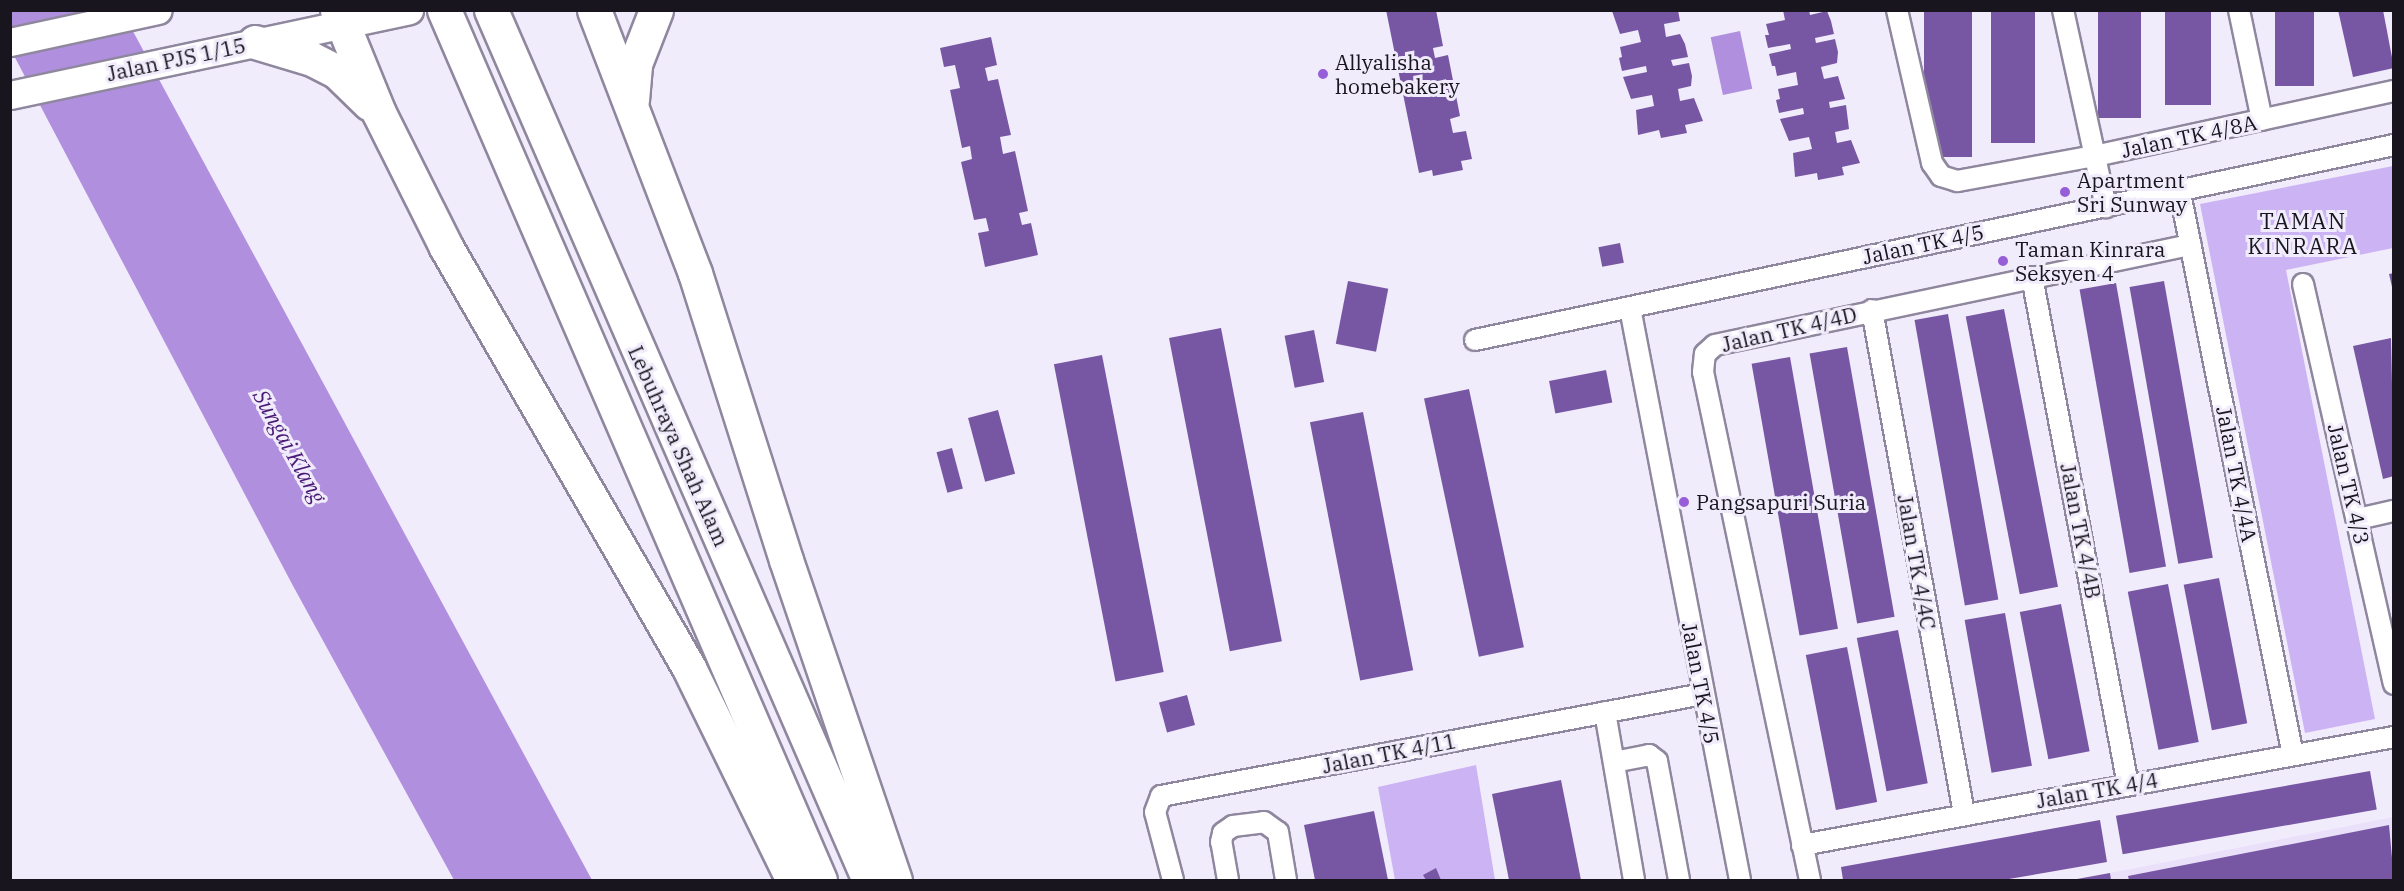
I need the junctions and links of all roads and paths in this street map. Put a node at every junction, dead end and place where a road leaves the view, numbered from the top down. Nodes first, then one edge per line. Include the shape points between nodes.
1 (158, 10) edge
2 (408, 10) edge
3 (444, 10) edge
4 (491, 10) edge
5 (594, 10) edge
6 (656, 10) edge
7 (1898, 10) edge
8 (2063, 10) edge
9 (2238, 10) edge
10 (340, 18) edge
11 (10, 42) edge
12 (247, 44) junction
13 (2394, 91) edge
14 (10, 95) edge
15 (632, 103) junction
16 (379, 112) junction
17 (2262, 120) junction
18 (2394, 145) edge
19 (2095, 156) junction
20 (2180, 193) junction
21 (2106, 207) junction
22 (2191, 245) junction
23 (2032, 277) junction
24 (2303, 284) dead end
25 (1630, 308) junction
26 (1872, 310) junction
27 (1475, 340) dead end
28 (2394, 511) edge
29 (2358, 519) junction
30 (2394, 684) edge
31 (1703, 694) junction
32 (1605, 712) junction
33 (2394, 737) edge
34 (2293, 755) junction
35 (1614, 762) junction
36 (2128, 785) junction
37 (1964, 813) junction
38 (1802, 845) junction
39 (793, 880) edge
40 (820, 880) edge
41 (869, 880) edge
42 (895, 880) edge
43 (1173, 880) edge
44 (1228, 880) edge
45 (1286, 880) edge
46 (1634, 880) edge
47 (1679, 880) edge
48 (1740, 880) edge
49 (1810, 880) edge

1 - 11 main road
2 - 10 main road, Jalan PJS 1/15
3 - 40 highway, Lebuhraya Shah Alam
4 - 41 highway, Lebuhraya Shah Alam
5 - 15 highway
6 - 15 highway via 635,64
7 - 19 street, Jalan TK 4/8A via 1932,163 1941,176 1957,181
8 - 19 street
9 - 17 street
10 - 12 main road, Jalan PJS 1/15
10 - 16 highway
12 - 14 main road, Jalan PJS 1/15
12 - 16 highway via 312,58 337,72
13 - 17 street, Jalan TK 4/8A
15 - 42 highway via 695,273 786,560
16 - 39 highway via 446,247 689,668
17 - 19 street, Jalan TK 4/8A
18 - 20 street, Jalan TK 4/5
19 - 21 street
20 - 21 street, Jalan TK 4/5
20 - 22 street, Jalan TK 4/4A
21 - 25 street, Jalan TK 4/5
22 - 23 street, Jalan TK 4/4D
22 - 34 street, Jalan TK 4/4A
23 - 26 street, Jalan TK 4/4D
23 - 36 street, Jalan TK 4/4B
24 - 29 street, Jalan TK 4/3
25 - 27 street, Jalan TK 4/5
25 - 31 street, Jalan TK 4/5
26 - 37 street, Jalan TK 4/4C
26 - 38 street, Jalan TK 4/4D via 1715,345 1705,354 1703,372
28 - 29 street
29 - 30 street, Jalan TK 4/3
31 - 32 street, Jalan TK 4/11
31 - 48 street, Jalan TK 4/5
32 - 35 street
32 - 43 street, Jalan TK 4/11 via 1161,796 1155,812
33 - 34 street, Jalan TK 4/4
34 - 36 street, Jalan TK 4/4
35 - 46 street
35 - 47 street via 1649,755 1657,761
36 - 37 street, Jalan TK 4/4
37 - 38 street, Jalan TK 4/4
38 - 49 street, Jalan TK 4/4D
44 - 45 street via 1223,833 1233,826 1264,822 1278,832

